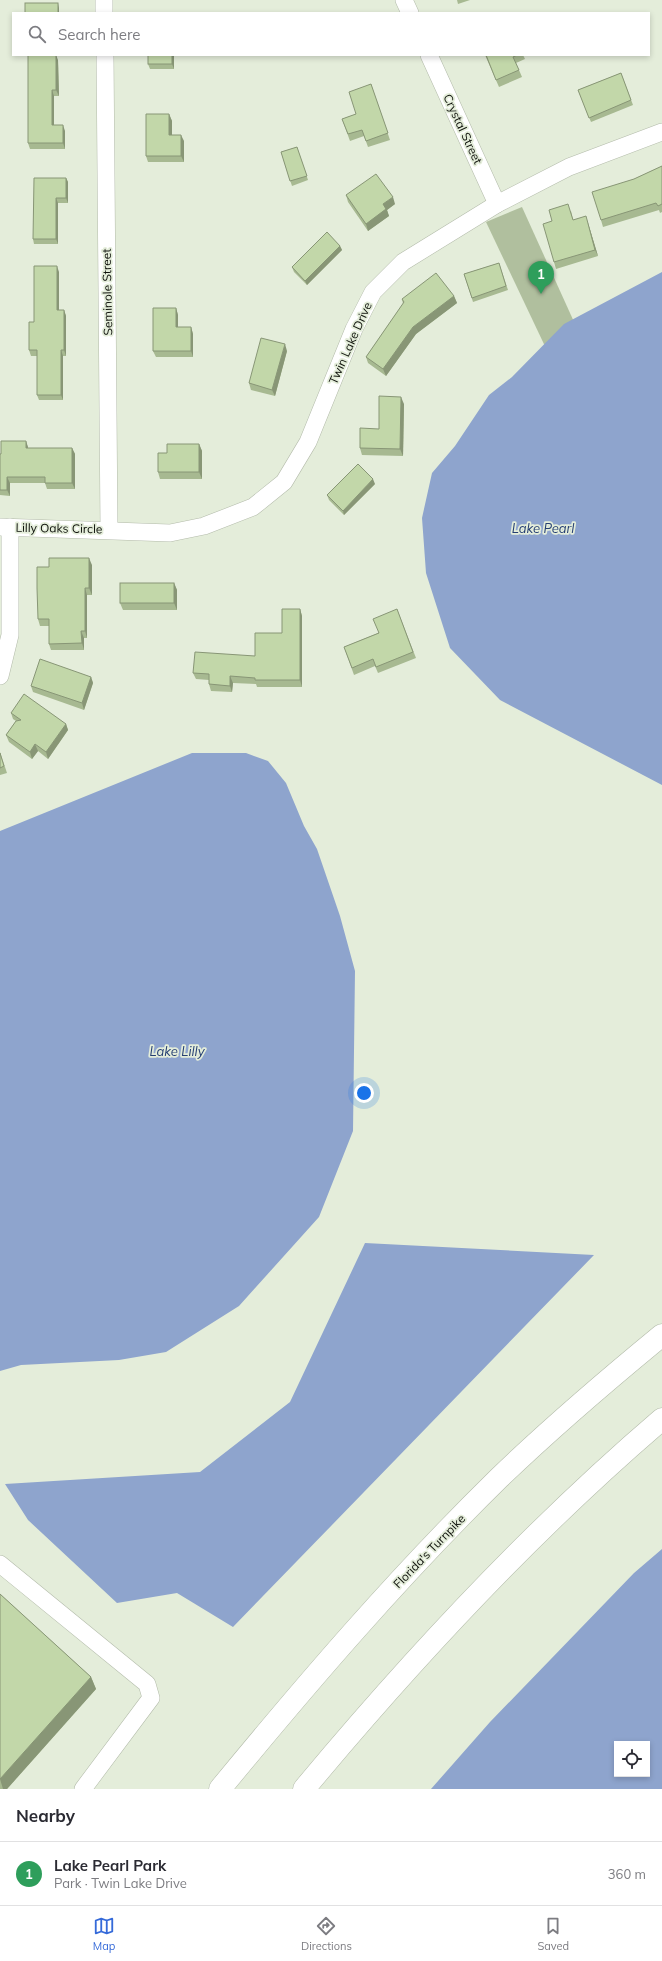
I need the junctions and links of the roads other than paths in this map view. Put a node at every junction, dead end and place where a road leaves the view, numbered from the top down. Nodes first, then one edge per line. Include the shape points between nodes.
1 (104, 0) edge
2 (404, 0) edge
3 (104, 12) edge
4 (410, 12) edge
5 (105, 56) edge
6 (429, 56) edge
7 (662, 132) edge
8 (497, 204) junction
9 (5, 527) edge
10 (109, 529) junction
11 (0, 676) edge
12 (662, 1335) edge
13 (662, 1419) edge
14 (0, 1564) edge
15 (83, 1789) edge
16 (220, 1789) edge
17 (304, 1789) edge

1 - 3 street
2 - 4 street
5 - 10 street, Seminole Street
6 - 8 street, Crystal Street
7 - 8 street, Twin Lake Drive via 569,166
8 - 10 street, Twin Lake Drive via 402,262 373,292 354,329 308,442 284,482 253,507 204,526 170,533
9 - 10 street, Lilly Oaks Circle
9 - 11 street, Lilly Oaks Circle via 10,635
12 - 16 highway, Florida's Turnpike via 499,1478 306,1684
13 - 17 highway via 539,1532 440,1634
14 - 15 street via 147,1684 151,1698

